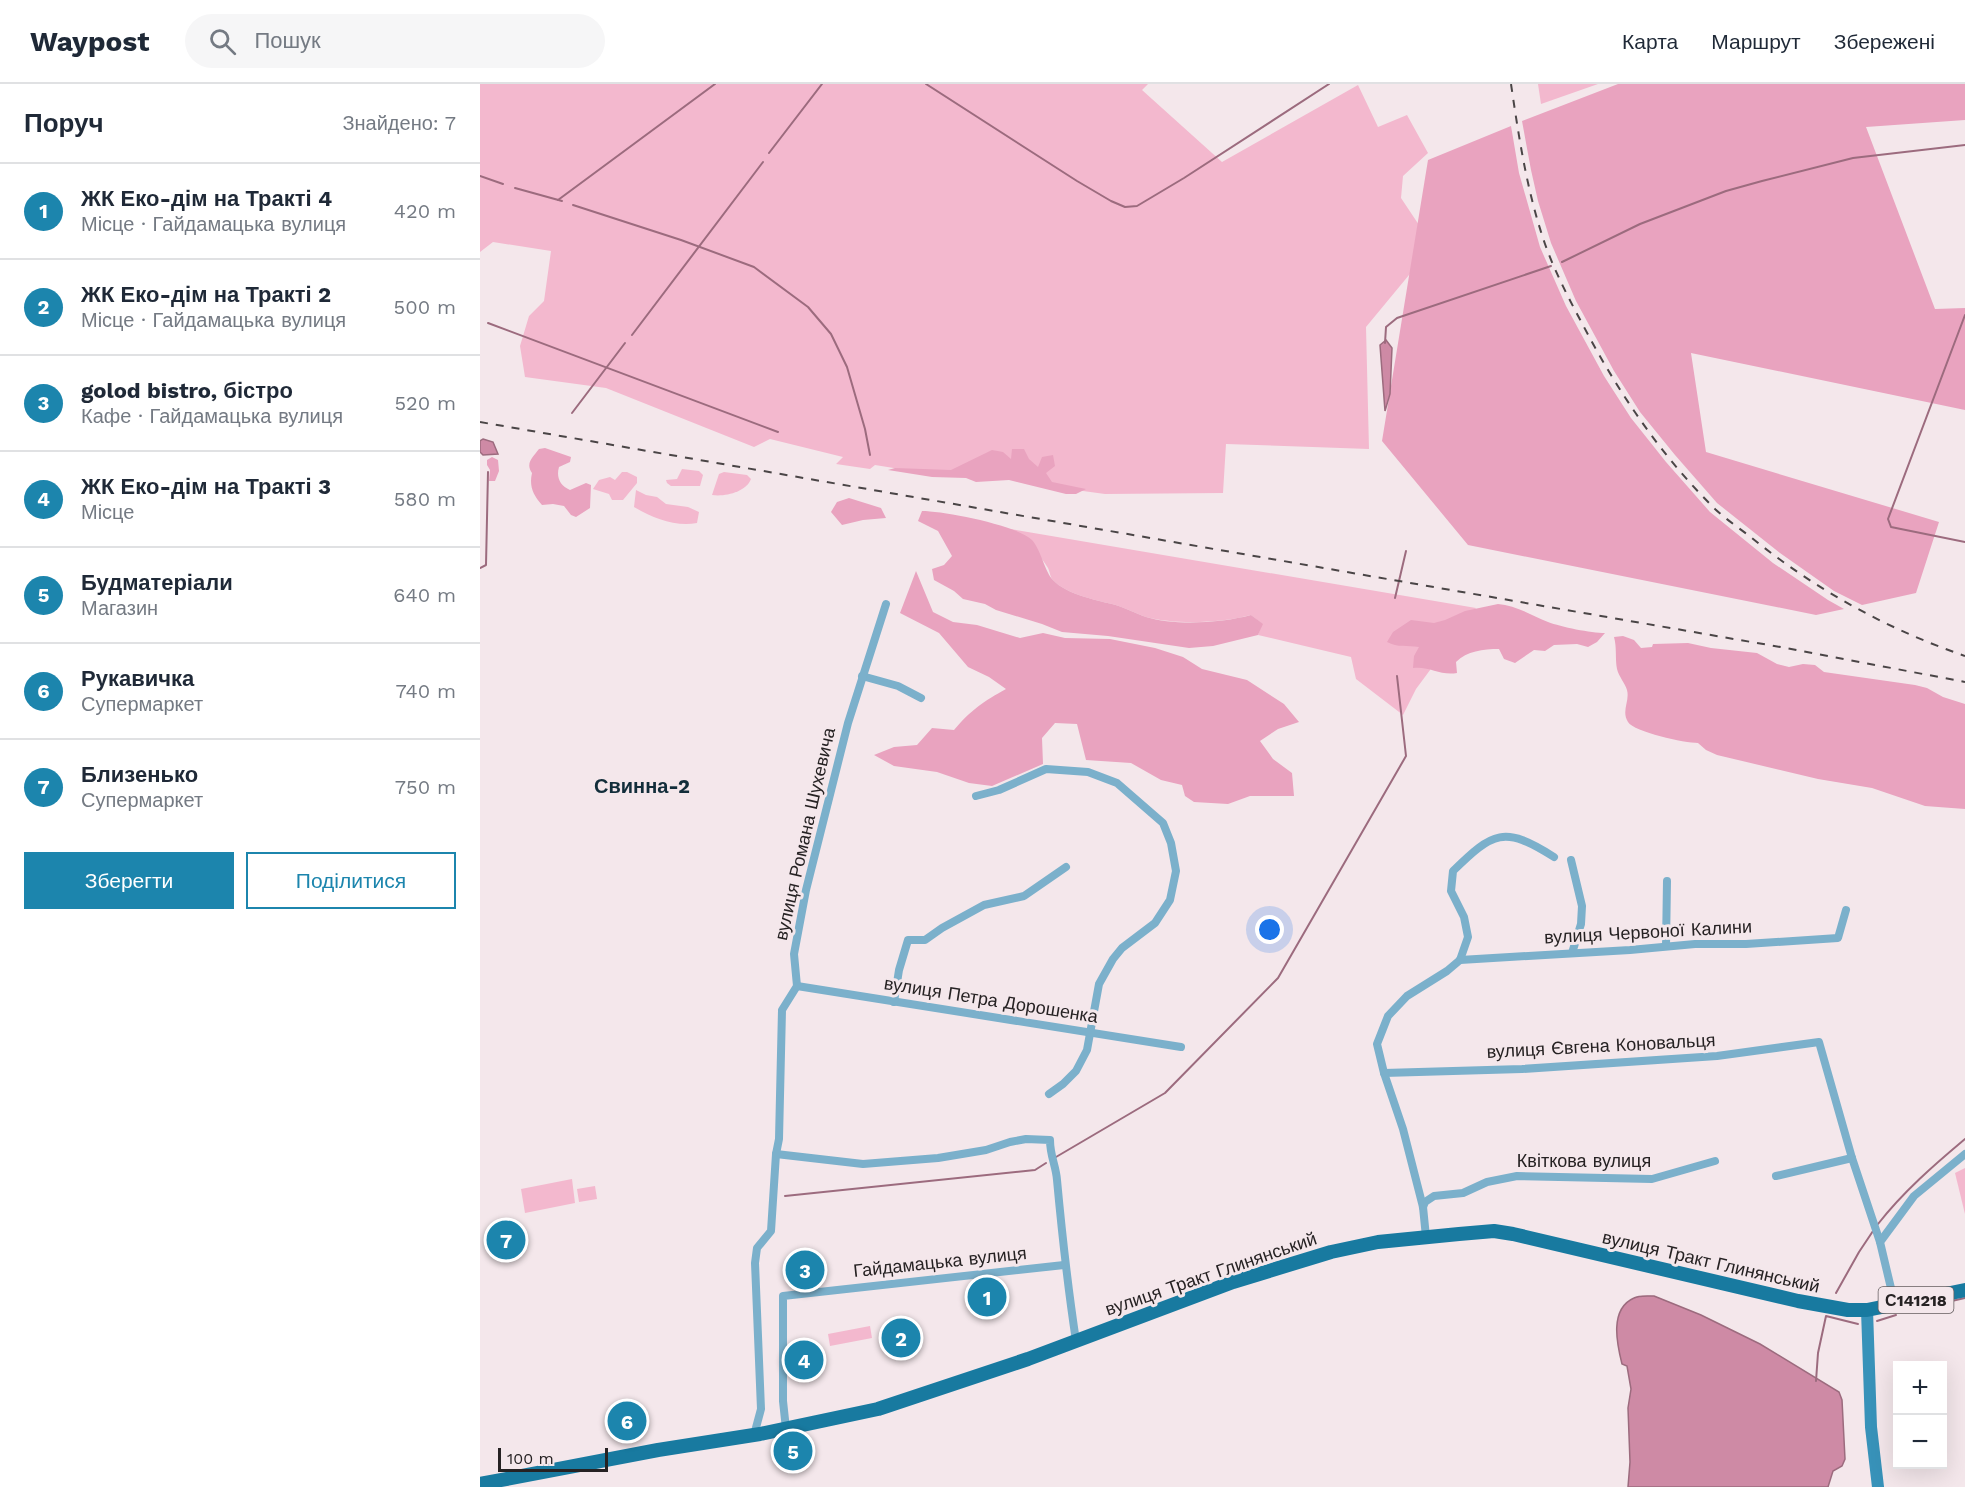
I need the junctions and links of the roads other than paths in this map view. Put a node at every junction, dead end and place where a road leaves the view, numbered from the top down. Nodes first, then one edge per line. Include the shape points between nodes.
1 (886, 603) dead end
2 (862, 676) junction
3 (921, 698) dead end
4 (976, 796) dead end
5 (1554, 857) dead end
6 (1571, 860) dead end
7 (1066, 867) dead end
8 (1666, 881) dead end
9 (1846, 910) dead end
10 (1666, 946) junction
11 (1572, 953) junction
12 (1460, 960) junction
13 (797, 986) junction
14 (894, 1002) junction
15 (1091, 1033) junction
16 (1181, 1047) dead end
17 (1384, 1073) junction
18 (1049, 1094) dead end
19 (776, 1154) junction
20 (1965, 1154) edge
21 (1852, 1158) junction
22 (1715, 1161) dead end
23 (1776, 1176) dead end
24 (1423, 1207) junction
25 (1426, 1237) junction
26 (1880, 1242) junction
27 (1064, 1265) junction
28 (1965, 1290) edge
29 (1895, 1305) junction
30 (1867, 1310) junction
31 (1076, 1341) junction
32 (786, 1429) junction
33 (757, 1435) junction
34 (480, 1484) edge
35 (1878, 1487) edge

1 - 2 street, вулиця Романа Шухевича
2 - 3 street via 898,686
2 - 13 street, вулиця Романа Шухевича via 806,890 794,954
4 - 15 street via 1046,769 1088,772 1117,783 1163,823 1172,843 1176,871 1170,900 1155,923 1113,959 1099,984
5 - 12 street via 1519,837 1500,835 1477,848 1453,872 1451,891 1464,917 1468,937
6 - 11 street via 1582,906
7 - 14 street via 1024,896 984,905 925,940 908,940
8 - 10 street
9 - 10 street, вулиця Червоної Калини via 1838,938
10 - 11 street, вулиця Червоної Калини
11 - 12 street, вулиця Червоної Калини
12 - 17 street via 1407,996 1388,1016 1377,1044
13 - 14 street, вулиця Петра Дорошенка
13 - 19 street via 782,1010
14 - 15 street, вулиця Петра Дорошенка
15 - 16 street, вулиця Петра Дорошенка
15 - 18 street via 1076,1071
17 - 21 street, вулиця Євгена Коновальця via 1707,1057 1819,1042
17 - 24 street
19 - 27 street via 863,1164 938,1158 1026,1139 1050,1140
19 - 33 street via 771,1231 757,1248 755,1263 761,1409
20 - 26 street via 1914,1196
21 - 23 street
21 - 26 street
22 - 24 street, Квіткова вулиця via 1652,1179 1517,1176 1434,1197
24 - 25 street
25 - 30 main road, вулиця Тракт Глинянський via 1478,1232 1513,1234 1798,1301
25 - 31 main road, вулиця Тракт Глинянський via 1331,1252 1233,1282
26 - 29 street
27 - 31 street
27 - 32 street, Гайдамацька вулиця via 783,1296
28 - 29 main road, вулиця Тракт Глинянський / С141218
29 - 30 main road, вулиця Тракт Глинянський / С141218
30 - 35 main road via 1871,1427
31 - 32 main road, вулиця Тракт Глинянський via 878,1409
32 - 33 main road, вулиця Тракт Глинянський
33 - 34 main road, вулиця Тракт Глинянський

